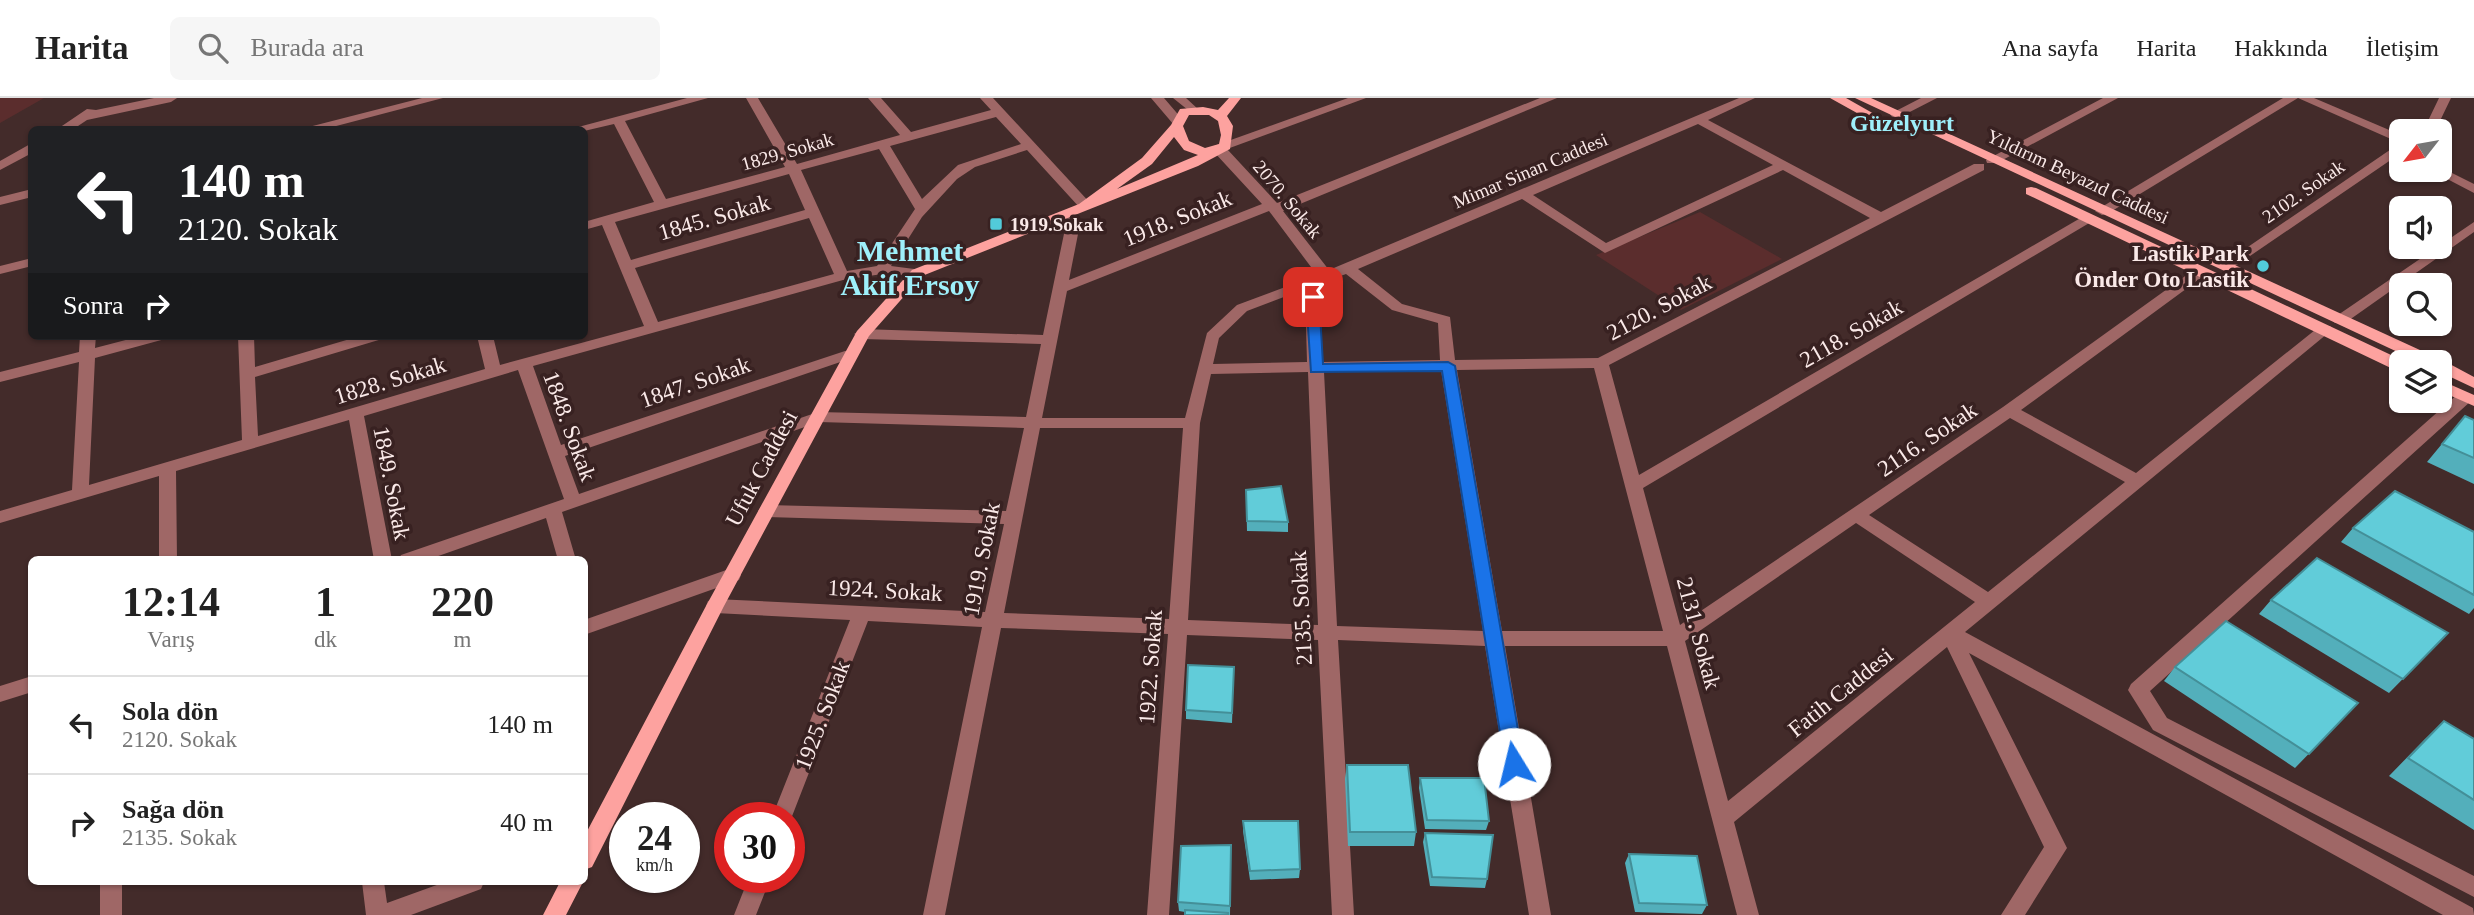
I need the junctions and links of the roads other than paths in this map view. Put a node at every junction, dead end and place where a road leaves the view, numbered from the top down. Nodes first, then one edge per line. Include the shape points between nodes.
1 (116, 98) edge
2 (171, 98) edge
3 (437, 98) edge
4 (702, 98) edge
5 (752, 98) edge
6 (874, 98) edge
7 (986, 98) edge
8 (1157, 98) edge
9 (1179, 98) edge
10 (1211, 98) edge
11 (1235, 98) edge
12 (1360, 98) edge
13 (1550, 98) edge
14 (1749, 98) edge
15 (1836, 98) edge
16 (1861, 98) edge
17 (1931, 98) edge
18 (2112, 98) edge
19 (2292, 98) edge
20 (2304, 98) edge
21 (2445, 98) edge
22 (1195, 110) junction
23 (999, 112) junction
24 (1896, 114) junction
25 (1220, 116) junction
26 (83, 117) junction
27 (618, 119) junction
28 (2435, 119) edge
29 (1699, 120) junction
30 (1178, 124) junction
31 (68, 126) edge
32 (320, 126) edge
33 (588, 126) edge
34 (2389, 135) edge
35 (908, 136) junction
36 (882, 144) junction
37 (1030, 145) junction
38 (28, 149) edge
39 (1219, 149) junction
40 (2389, 155) edge
41 (1986, 163) junction
42 (1784, 165) junction
43 (0, 166) edge
44 (794, 170) junction
45 (2452, 178) edge
46 (2474, 189) edge
47 (28, 194) edge
48 (1523, 194) junction
49 (0, 201) edge
50 (662, 204) junction
51 (1085, 205) junction
52 (1273, 207) junction
53 (921, 208) junction
54 (814, 212) junction
55 (2096, 215) junction
56 (1061, 216) junction
57 (1879, 217) junction
58 (607, 220) junction
59 (588, 225) edge
60 (2474, 226) edge
61 (28, 263) edge
62 (627, 266) junction
63 (2228, 267) junction
64 (1348, 268) junction
65 (0, 270) edge
66 (882, 270) junction
67 (2200, 272) junction
68 (917, 273) junction
69 (842, 276) junction
70 (1317, 285) junction
71 (1060, 289) junction
72 (2333, 324) junction
73 (653, 328) junction
74 (862, 334) junction
75 (88, 340) edge
76 (145, 340) edge
77 (246, 340) edge
78 (362, 340) edge
79 (486, 340) edge
80 (1050, 340) junction
81 (2400, 350) edge
82 (850, 354) junction
83 (87, 355) junction
84 (2389, 359) edge
85 (1601, 363) junction
86 (524, 364) junction
87 (1448, 366) junction
88 (1205, 369) junction
89 (1316, 369) junction
90 (494, 372) junction
91 (247, 374) junction
92 (0, 377) edge
93 (2452, 377) edge
94 (2452, 388) edge
95 (2471, 394) edge
96 (2009, 411) junction
97 (356, 414) junction
98 (818, 417) junction
99 (1192, 423) junction
100 (1033, 424) junction
101 (250, 444) junction
102 (555, 453) junction
103 (167, 469) junction
104 (2136, 481) junction
105 (1634, 486) junction
106 (80, 493) junction
107 (574, 503) junction
108 (553, 510) junction
109 (767, 511) junction
110 (1855, 514) junction
111 (0, 517) edge
112 (1014, 518) junction
113 (168, 556) edge
114 (382, 556) edge
115 (419, 556) edge
116 (566, 556) edge
117 (732, 575) junction
118 (1989, 602) junction
119 (715, 606) junction
120 (862, 613) junction
121 (994, 620) junction
122 (588, 624) edge
123 (1178, 627) junction
124 (1327, 632) junction
125 (1950, 634) junction
126 (1675, 638) junction
127 (1494, 639) junction
128 (28, 685) edge
129 (0, 694) edge
130 (789, 802) edge
131 (1722, 819) junction
132 (591, 839) edge
133 (111, 885) edge
134 (373, 885) edge
135 (465, 885) edge
136 (570, 885) edge
137 (2474, 887) edge
138 (754, 893) edge
139 (111, 915) edge
140 (377, 915) edge
141 (383, 915) edge
142 (554, 915) edge
143 (745, 915) edge
144 (934, 915) edge
145 (1158, 915) edge
146 (1343, 915) edge
147 (1539, 915) edge
148 (1748, 915) edge
149 (2012, 915) edge
150 (2465, 915) edge

1 - 26 street
2 - 26 street
3 - 32 street
4 - 27 street
5 - 44 street
6 - 35 street
7 - 23 street
8 - 30 street
9 - 22 street
10 - 22 main road
11 - 25 main road
12 - 39 street
13 - 52 street, 1918. Sokak
14 - 29 street, Mimar Sinan Caddesi
15 - 41 main road, Yıldırım Beyazıd Caddesi
16 - 24 main road, Yıldırım Beyazıd Caddesi
17 - 24 street
18 - 41 street, 2120. Sokak
19 - 55 street, 2118. Sokak
20 - 34 street
21 - 28 street
22 - 25 main road
22 - 30 main road via 1184,112
23 - 35 street, 1829. Sokak
23 - 37 street
24 - 41 main road, Yıldırım Beyazıd Caddesi
25 - 39 main road via 1229,131
26 - 31 street
27 - 33 street
27 - 50 street
29 - 42 street
29 - 48 street, Mimar Sinan Caddesi
30 - 39 main road via 1181,142 1187,148 1200,153
30 - 51 main road via 1147,162
35 - 36 street, 1829. Sokak
36 - 44 street, 1829. Sokak
36 - 53 street
37 - 51 street
37 - 53 street via 961,169
38 - 43 street
39 - 51 main road
39 - 52 street, 2070. Sokak
40 - 63 street, 2102. Sokak
41 - 55 main road, Yıldırım Beyazıd Caddesi
41 - 57 street, 2120. Sokak
42 - 48 street via 1605,249
42 - 57 street
44 - 50 street, 1829. Sokak
44 - 54 street
45 - 46 street
47 - 49 street
48 - 64 street, Mimar Sinan Caddesi
50 - 58 street, 1829. Sokak
51 - 56 main road, Ufuk Caddesi
52 - 70 street, 2070. Sokak
52 - 71 street, 1918. Sokak
53 - 66 street
54 - 62 street, 1845. Sokak
54 - 69 street
55 - 63 main road, Yıldırım Beyazıd Caddesi
55 - 67 main road, Yıldırım Beyazıd Caddesi
55 - 105 street, 2118. Sokak
56 - 68 main road, Ufuk Caddesi
56 - 71 street, 1919. Sokak via 1072,229
57 - 85 street, 2120. Sokak
58 - 59 street, 1829. Sokak
58 - 62 street
60 - 72 street
61 - 65 street
62 - 73 street
63 - 72 main road, Yıldırım Beyazıd Caddesi
64 - 70 street, Mimar Sinan Caddesi
64 - 87 street via 1397,307 1445,320
66 - 68 street, 1828. Sokak
66 - 69 street, 1828. Sokak
67 - 72 main road, Yıldırım Beyazıd Caddesi
67 - 96 street, 2116. Sokak
68 - 74 main road, Ufuk Caddesi
69 - 73 street, 1828. Sokak
70 - 88 street, Mimar Sinan Caddesi via 1242,308 1212,336
70 - 89 street, 2135. Sokak
71 - 80 street, 1919. Sokak
72 - 81 main road, Yıldırım Beyazıd Caddesi
72 - 84 main road, Yıldırım Beyazıd Caddesi
72 - 104 street, Fatih Caddesi
73 - 86 street, 1828. Sokak
74 - 80 street
74 - 82 main road, Ufuk Caddesi
75 - 83 street
76 - 83 street
77 - 91 street
78 - 91 street
79 - 90 street
80 - 100 street, 1919. Sokak
82 - 98 main road, Ufuk Caddesi
82 - 102 street, 1847. Sokak
83 - 92 street
83 - 106 street
85 - 87 street, 2120. Sokak
85 - 105 street, 2131. Sokak
86 - 90 street, 1828. Sokak
86 - 102 street, 1848. Sokak
87 - 89 street, 2120. Sokak
87 - 127 street
88 - 89 street, 2120. Sokak
88 - 99 street, 1922. Sokak
89 - 124 street, 2135. Sokak
90 - 97 street, 1828. Sokak
91 - 101 street
93 - 95 main road
94 - 95 main road
95 - 137 street via 2138,690 2160,724
96 - 104 street
96 - 110 street, 2116. Sokak
97 - 101 street, 1828. Sokak
97 - 114 street, 1849. Sokak
98 - 100 street
98 - 107 street
98 - 109 main road, Ufuk Caddesi
99 - 100 street
99 - 123 street, 1922. Sokak
100 - 112 street, 1919. Sokak
101 - 103 street, 1828. Sokak
102 - 107 street, 1848. Sokak
103 - 106 street, 1828. Sokak
103 - 113 street
104 - 118 street, Fatih Caddesi
105 - 126 street, 2131. Sokak
106 - 111 street, 1828. Sokak
107 - 108 street
108 - 115 street
108 - 116 street
109 - 112 street
109 - 117 main road, Ufuk Caddesi
110 - 118 street
110 - 126 street, 2116. Sokak
112 - 121 street, 1919. Sokak
117 - 119 main road, Ufuk Caddesi
117 - 122 street
118 - 125 street, Fatih Caddesi
119 - 120 street, 1924. Sokak
119 - 132 main road, Ufuk Caddesi
120 - 121 street, 1924. Sokak
120 - 130 street, 1925. Sokak
121 - 123 street, 1924. Sokak
121 - 144 street, 1919. Sokak
123 - 124 street, 1924. Sokak
123 - 145 street, 1922. Sokak
124 - 127 street, 1924. Sokak
124 - 146 street, 2135. Sokak
125 - 131 street, Fatih Caddesi
125 - 149 street via 2056,848
125 - 150 street
126 - 127 street, 1924. Sokak
126 - 131 street, 2131. Sokak
127 - 147 street
128 - 129 street
131 - 148 street, 2131. Sokak
133 - 139 street
134 - 140 street
135 - 141 street
136 - 142 main road
138 - 143 street

